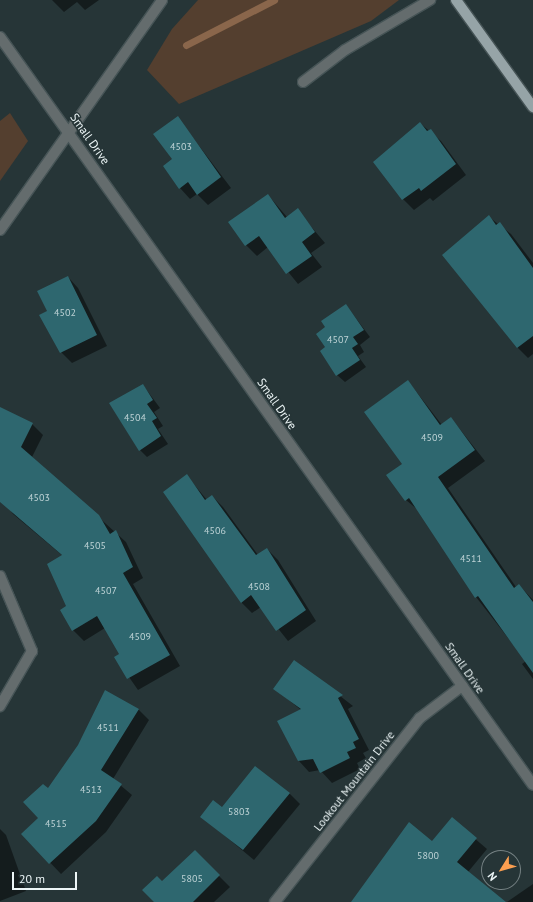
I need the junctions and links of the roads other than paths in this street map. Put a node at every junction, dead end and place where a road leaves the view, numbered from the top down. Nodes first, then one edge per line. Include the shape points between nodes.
1 (162, 0) edge
2 (430, 0) edge
3 (456, 0) edge
4 (0, 37) edge
5 (303, 82) dead end
6 (533, 107) edge
7 (70, 134) junction
8 (0, 230) edge
9 (0, 576) edge
10 (462, 686) junction
11 (0, 706) edge
12 (533, 785) edge
13 (275, 902) edge

1 - 7 street
2 - 5 street via 345,50
3 - 6 main road
4 - 7 street, Small Drive
7 - 8 street
7 - 10 street, Small Drive
9 - 11 street via 32,651
10 - 12 street, Small Drive
10 - 13 street, Lookout Mountain Drive via 420,718

